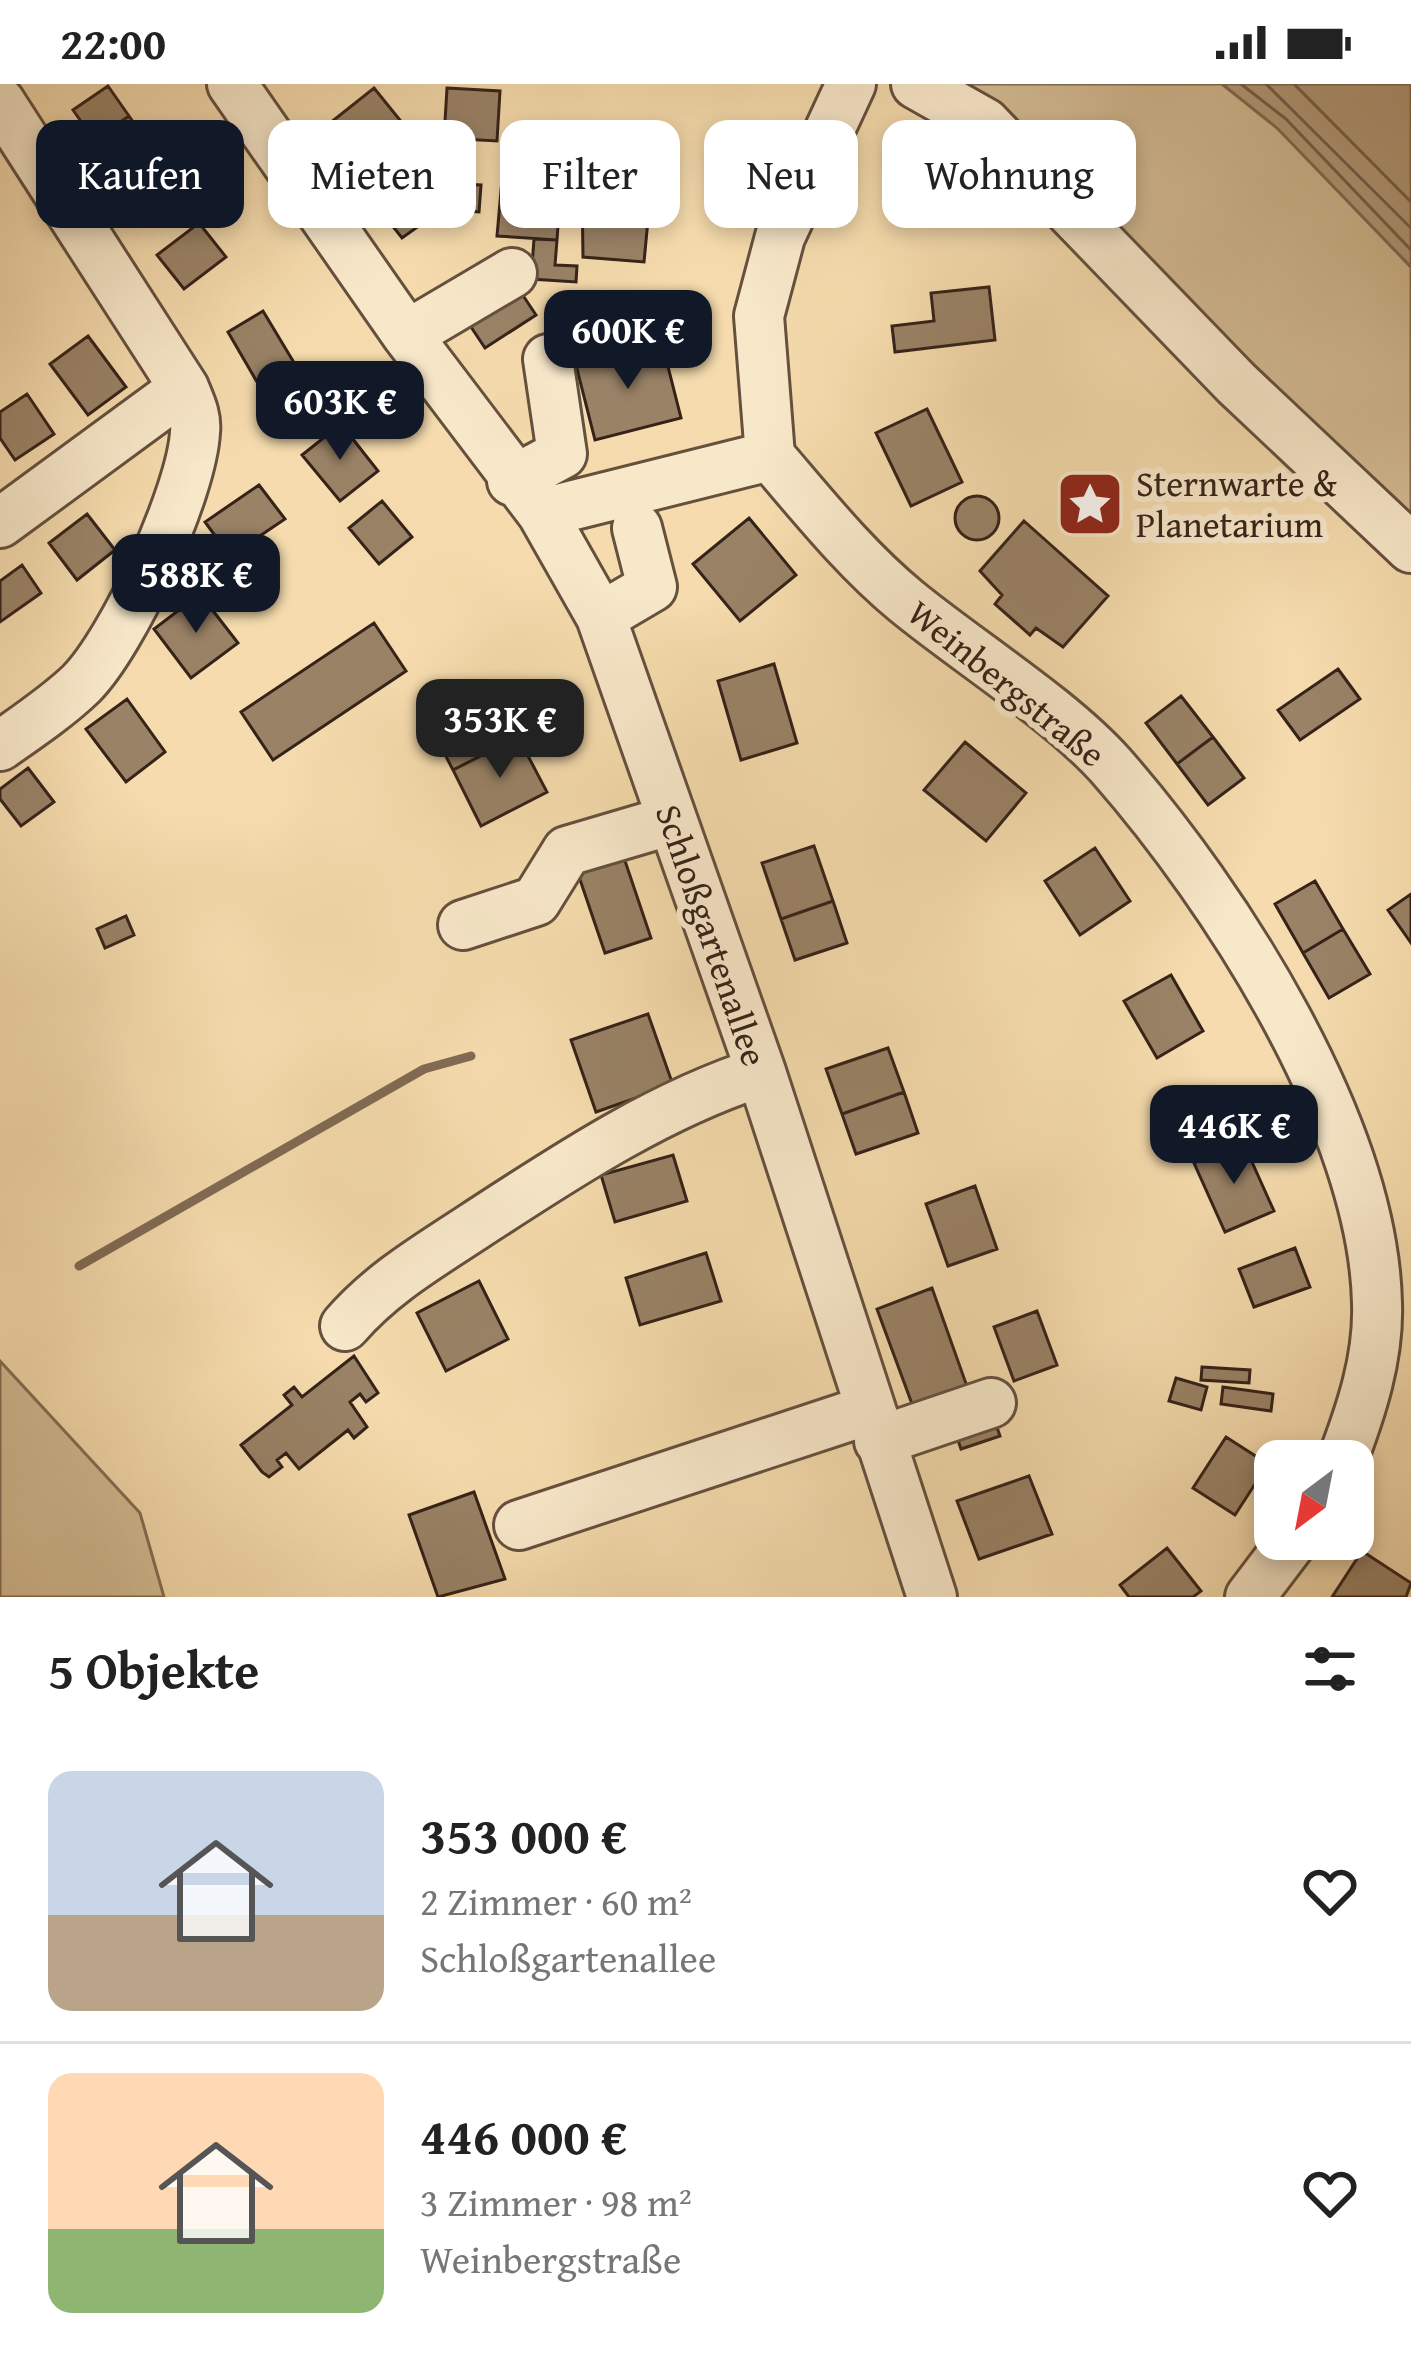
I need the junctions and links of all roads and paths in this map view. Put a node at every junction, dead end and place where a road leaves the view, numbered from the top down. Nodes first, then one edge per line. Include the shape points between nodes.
1 (232, 84) edge
2 (851, 84) edge
3 (916, 84) edge
4 (0, 102) edge
5 (512, 273) dead end
6 (407, 335) junction
7 (548, 359) dead end
8 (184, 388) junction
9 (770, 456) junction
10 (527, 497) junction
11 (0, 524) edge
12 (637, 528) dead end
13 (1411, 548) edge
14 (601, 617) junction
15 (0, 746) edge
16 (672, 820) junction
17 (463, 926) dead end
18 (761, 1072) junction
19 (345, 1327) dead end
20 (991, 1403) dead end
21 (874, 1425) junction
22 (1350, 1440) edge
23 (519, 1526) dead end
24 (1278, 1560) edge
25 (932, 1597) edge
26 (1250, 1597) edge

1 - 6 street, Schloßgartenallee
2 - 9 street via 780,237 759,316
3 - 13 street via 985,123 1236,383
4 - 8 street
5 - 6 street
6 - 10 street, Schloßgartenallee
7 - 10 street via 562,454
8 - 11 street
8 - 15 street via 196,435 129,618 82,682
9 - 10 street
9 - 22 street, Weinbergstraße via 903,598 1109,764 1226,916 1329,1101 1360,1202 1377,1303 1366,1397
10 - 14 street, Schloßgartenallee
12 - 14 street via 652,587
14 - 16 street, Schloßgartenallee
16 - 17 street via 567,851 536,901
16 - 18 street, Schloßgartenallee
18 - 19 street via 719,1085 554,1174 373,1294
18 - 21 street, Schloßgartenallee
20 - 21 street
21 - 23 street
21 - 25 street, Schloßgartenallee
24 - 26 street

